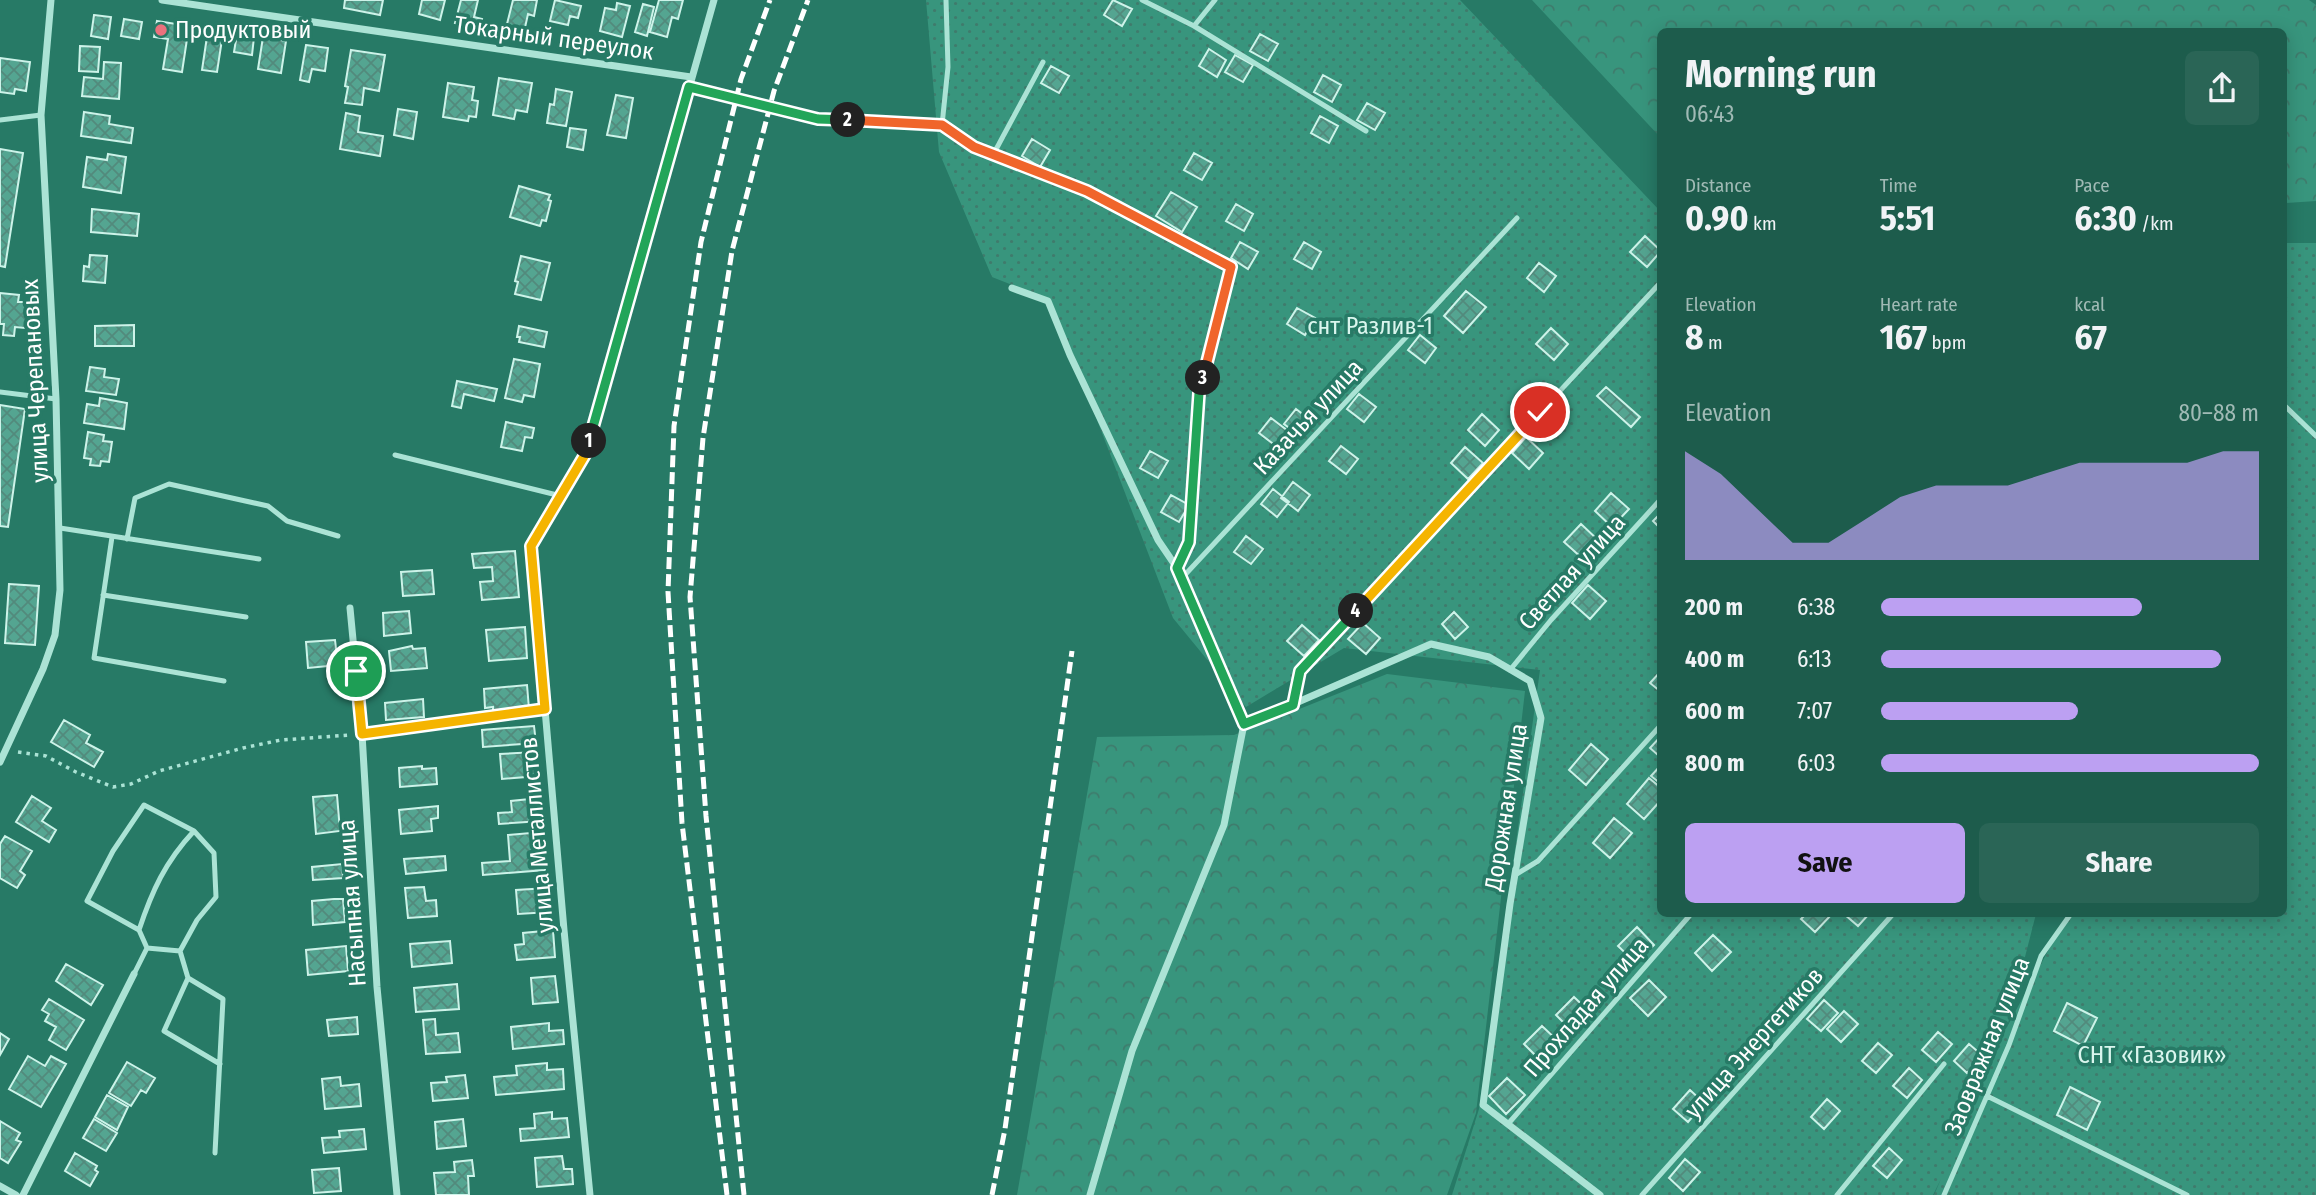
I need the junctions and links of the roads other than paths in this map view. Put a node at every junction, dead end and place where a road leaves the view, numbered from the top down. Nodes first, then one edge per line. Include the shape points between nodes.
1 (51, 0) edge
2 (162, 0) edge
3 (714, 0) edge
4 (946, 0) edge
5 (1142, 0) edge
6 (1215, 0) edge
7 (1195, 26) junction
8 (1043, 62) dead end
9 (691, 77) junction
10 (41, 115) junction
11 (0, 120) edge
12 (942, 125) joint
13 (1366, 131) dead end
14 (993, 155) junction
15 (1517, 218) dead end
16 (1657, 286) edge
17 (1012, 288) dead end
18 (0, 392) edge
19 (56, 399) junction
20 (2287, 408) edge
21 (2316, 436) edge
22 (396, 455) dead end
23 (561, 496) junction
24 (1657, 503) edge
25 (60, 528) junction
26 (338, 536) dead end
27 (112, 537) junction
28 (127, 539) junction
29 (258, 559) dead end
30 (1177, 568) junction
31 (1182, 578) junction
32 (103, 595) junction
33 (350, 608) dead end
34 (246, 617) dead end
35 (1510, 670) junction
36 (224, 681) dead end
37 (1293, 705) junction
38 (545, 709) junction
39 (1244, 724) junction
40 (1657, 729) edge
41 (362, 734) junction
42 (3, 748) edge
43 (0, 762) edge
44 (194, 831) junction
45 (1515, 875) junction
46 (1688, 917) edge
47 (1890, 917) edge
48 (2069, 917) edge
49 (139, 930) junction
50 (147, 948) junction
51 (180, 951) junction
52 (134, 974) joint
53 (188, 978) junction
54 (220, 1064) junction
55 (1944, 1065) dead end
56 (1987, 1096) junction
57 (1508, 1124) junction
58 (215, 1153) dead end
59 (0, 1186) edge
60 (16, 1195) edge
61 (23, 1195) edge
62 (397, 1195) edge
63 (590, 1195) edge
64 (1090, 1195) edge
65 (1600, 1195) edge
66 (1642, 1195) edge
67 (1837, 1195) edge
68 (1944, 1195) edge
69 (2188, 1195) edge

1 - 10 street, улица Черепановых
2 - 9 street, Токарный переулок
3 - 9 street, улица Металлистов
4 - 12 lane via 948,67
5 - 7 lane
6 - 7 lane
7 - 13 lane
8 - 14 lane
9 - 23 street, улица Металлистов via 586,453
10 - 11 lane
10 - 19 street, улица Черепановых
12 - 14 street
14 - 30 street via 1087,191 1231,267 1199,393 1189,542
15 - 31 lane, Казачья улица
16 - 37 lane via 1300,671
17 - 30 street via 1048,301 1158,540
18 - 19 lane
19 - 25 street, улица Черепановых
20 - 21 lane
22 - 23 lane
23 - 38 street, улица Металлистов via 531,546
24 - 35 lane, Светлая улица
25 - 27 lane
25 - 42 street, улица Черепановых via 55,635
26 - 28 lane via 287,521 268,506 169,484 135,498
27 - 28 lane
27 - 32 lane
28 - 29 lane
30 - 31 street
31 - 39 street
32 - 34 lane
32 - 36 lane via 94,658
33 - 41 street, Насыпная улица
35 - 37 street, Дорожная улица via 1489,657 1432,644
35 - 45 street, Дорожная улица via 1530,681 1541,718
37 - 39 street, Дорожная улица
38 - 41 street
38 - 63 street, улица Металлистов
39 - 64 street via 1224,825 1132,1052
40 - 45 lane via 1538,861
41 - 62 street, Насыпная улица via 377,987
42 - 43 street, улица Черепановых
44 - 49 lane via 176,850 153,888
44 - 49 lane via 144,805 113,851 87,901
44 - 51 lane via 214,853 216,897
45 - 57 street, Дорожная улица via 1483,1105
46 - 57 lane, Прохладая улица
47 - 66 lane, улица Энергетиков
48 - 56 lane, Заовражная улица via 2041,956
49 - 50 lane
50 - 51 lane
50 - 52 lane
51 - 53 lane
52 - 61 street
53 - 54 lane via 223,999
53 - 54 lane via 164,1031
54 - 58 lane
55 - 67 lane
56 - 68 lane, Заовражная улица
56 - 69 lane
57 - 65 street, Дорожная улица
59 - 60 street

